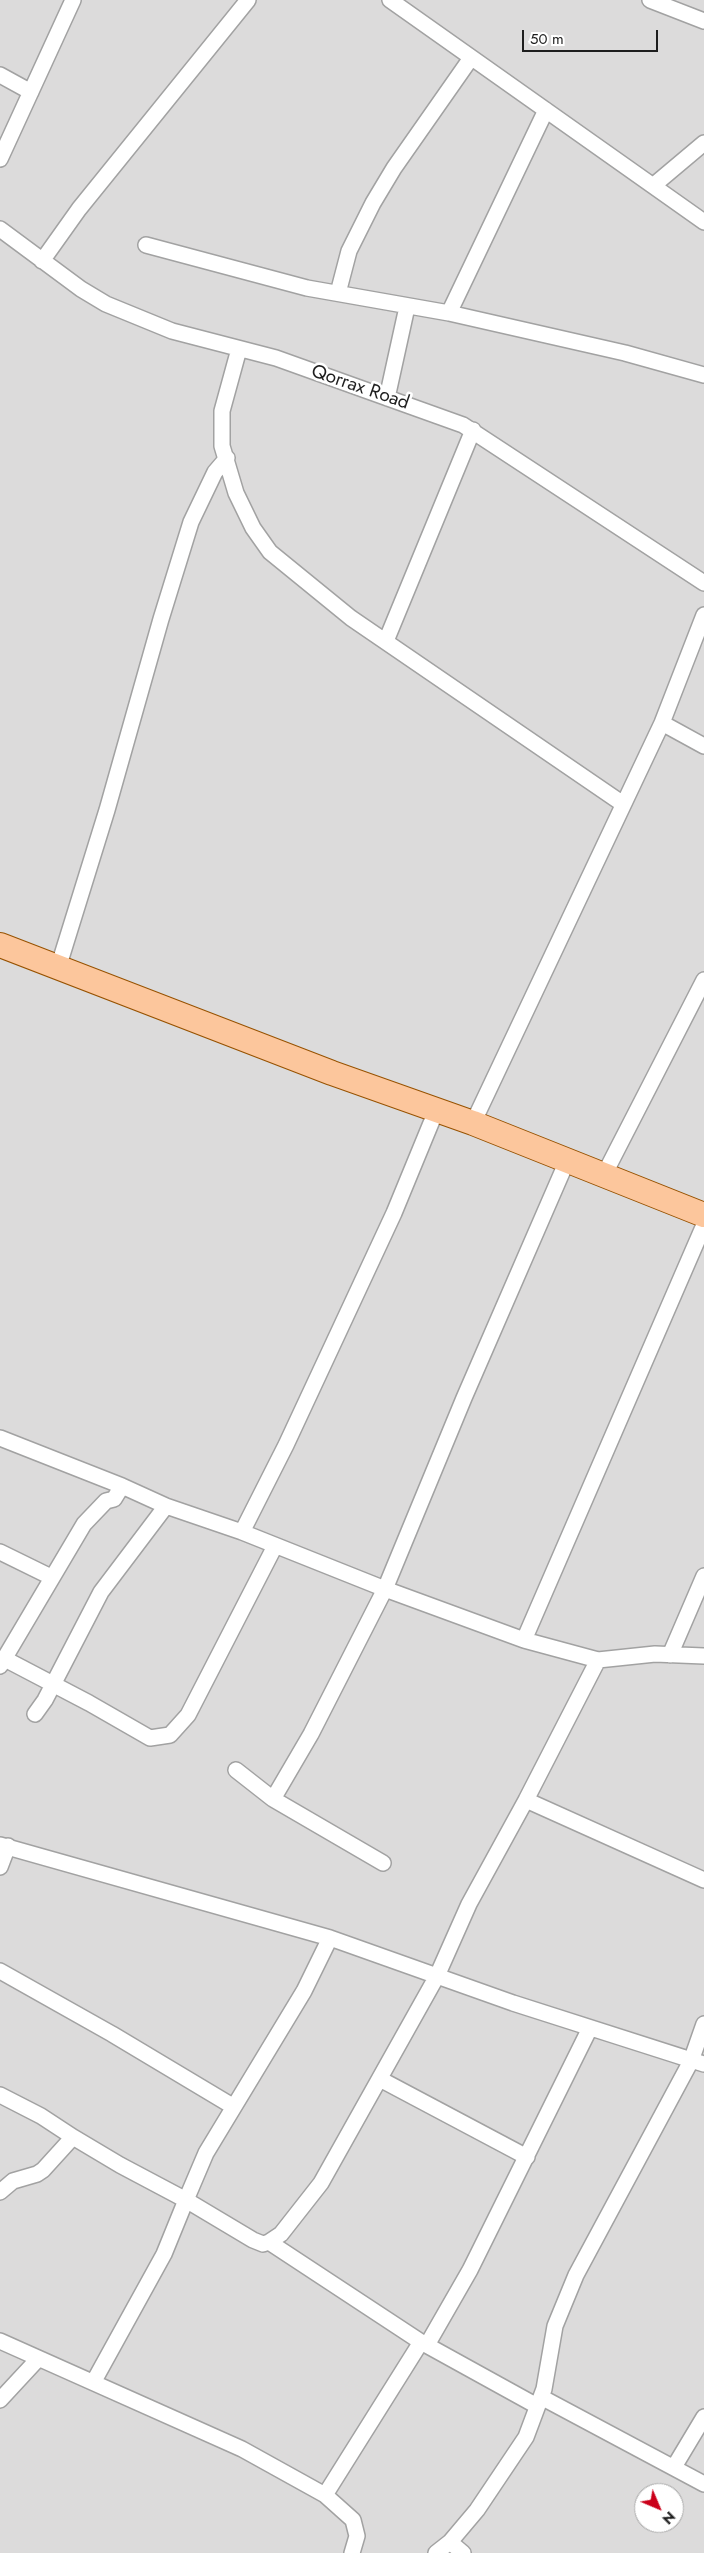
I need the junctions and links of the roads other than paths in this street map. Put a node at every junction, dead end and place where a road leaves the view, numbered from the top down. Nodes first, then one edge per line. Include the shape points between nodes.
1 (73, 0) edge
2 (248, 0) edge
3 (390, 0) edge
4 (650, 0) edge
5 (704, 22) edge
6 (470, 58) junction
7 (0, 75) edge
8 (31, 92) junction
9 (546, 110) junction
10 (704, 143) edge
11 (0, 159) edge
12 (654, 185) junction
13 (704, 222) edge
14 (0, 229) edge
15 (146, 245) dead end
16 (42, 261) junction
17 (338, 293) junction
18 (407, 307) junction
19 (449, 314) junction
20 (239, 349) junction
21 (704, 375) edge
22 (388, 398) junction
23 (473, 430) junction
24 (227, 458) junction
25 (704, 583) edge
26 (704, 615) edge
27 (386, 641) junction
28 (662, 723) junction
29 (704, 746) edge
30 (623, 804) junction
31 (0, 946) edge
32 (58, 968) junction
33 (704, 980) edge
34 (436, 1111) junction
35 (473, 1123) junction
36 (567, 1161) junction
37 (604, 1175) junction
38 (702, 1213) edge
39 (0, 1438) edge
40 (122, 1486) junction
41 (166, 1506) junction
42 (242, 1532) junction
43 (275, 1546) junction
44 (0, 1552) edge
45 (704, 1576) edge
46 (51, 1577) junction
47 (385, 1589) junction
48 (524, 1640) junction
49 (670, 1655) junction
50 (704, 1656) edge
51 (598, 1660) junction
52 (2, 1662) edge
53 (52, 1684) junction
54 (35, 1714) dead end
55 (236, 1770) dead end
56 (273, 1799) junction
57 (526, 1800) junction
58 (4, 1846) edge
59 (383, 1864) dead end
60 (0, 1867) edge
61 (704, 1880) edge
62 (330, 1938) junction
63 (0, 1971) edge
64 (437, 1976) junction
65 (704, 2024) edge
66 (590, 2028) junction
67 (698, 2062) edge
68 (380, 2078) junction
69 (0, 2095) edge
70 (234, 2107) junction
71 (73, 2138) junction
72 (528, 2157) junction
73 (0, 2192) edge
74 (186, 2200) junction
75 (269, 2242) junction
76 (0, 2341) edge
77 (424, 2344) junction
78 (38, 2359) junction
79 (94, 2381) junction
80 (0, 2400) edge
81 (539, 2402) junction
82 (704, 2417) edge
83 (674, 2468) junction
84 (704, 2484) edge
85 (325, 2495) junction
86 (450, 2542) junction
87 (352, 2553) edge
88 (436, 2553) edge
89 (463, 2553) edge

1 - 8 street
2 - 16 street via 79,209
3 - 6 street
4 - 5 street
6 - 9 street
6 - 17 street via 376,196 349,251
7 - 8 street
8 - 11 street
9 - 12 street
9 - 19 street
10 - 12 street
12 - 13 street
14 - 16 street, Qorrax Road
15 - 17 street via 307,288
16 - 20 street, Qorrax Road via 106,304 172,331
17 - 18 street
18 - 19 street
18 - 22 street
19 - 21 street via 625,353
20 - 22 street, Qorrax Road via 276,358
20 - 24 street via 222,411 222,446
22 - 23 street, Qorrax Road
23 - 25 street, Qorrax Road
23 - 27 street
24 - 27 street via 236,493 253,528 270,552 351,618
24 - 32 street via 215,472 191,522
26 - 28 street
27 - 30 street
28 - 29 street
28 - 30 street
30 - 35 street
31 - 32 main road
32 - 34 main road
33 - 37 street
34 - 35 main road
34 - 42 street via 394,1213
35 - 36 main road
36 - 37 main road
36 - 47 street
37 - 38 main road
38 - 48 street
39 - 40 street
40 - 41 street
40 - 46 street via 114,1499 106,1501 84,1524
41 - 42 street
41 - 53 street via 101,1592
42 - 43 street
43 - 47 street
43 - 53 street via 188,1715 170,1735 150,1738
44 - 46 street
45 - 49 street
46 - 52 street
47 - 48 street
47 - 56 street via 311,1734
48 - 51 street
49 - 50 street
49 - 51 street
51 - 57 street
52 - 53 street
53 - 54 street
55 - 56 street
56 - 59 street
57 - 61 street
57 - 64 street via 468,1904
58 - 60 street
58 - 62 street
62 - 64 street
62 - 70 street via 304,1991
63 - 70 street
64 - 66 street
64 - 68 street
65 - 67 street
66 - 67 street
66 - 72 street
67 - 81 street via 576,2275 555,2326 546,2382
68 - 72 street
68 - 75 street via 321,2184 281,2234
69 - 71 street via 41,2116
70 - 74 street via 206,2152
71 - 73 street via 44,2170 13,2181
71 - 74 street
72 - 77 street via 470,2270
74 - 75 street via 253,2240 264,2244
74 - 79 street via 164,2254
75 - 77 street
76 - 78 street
77 - 81 street
77 - 85 street
78 - 79 street
78 - 80 street
79 - 85 street via 242,2449
81 - 83 street
81 - 86 street via 526,2437 504,2472
82 - 83 street
83 - 84 street
85 - 87 street via 353,2520 356,2536
86 - 88 street
86 - 89 street

